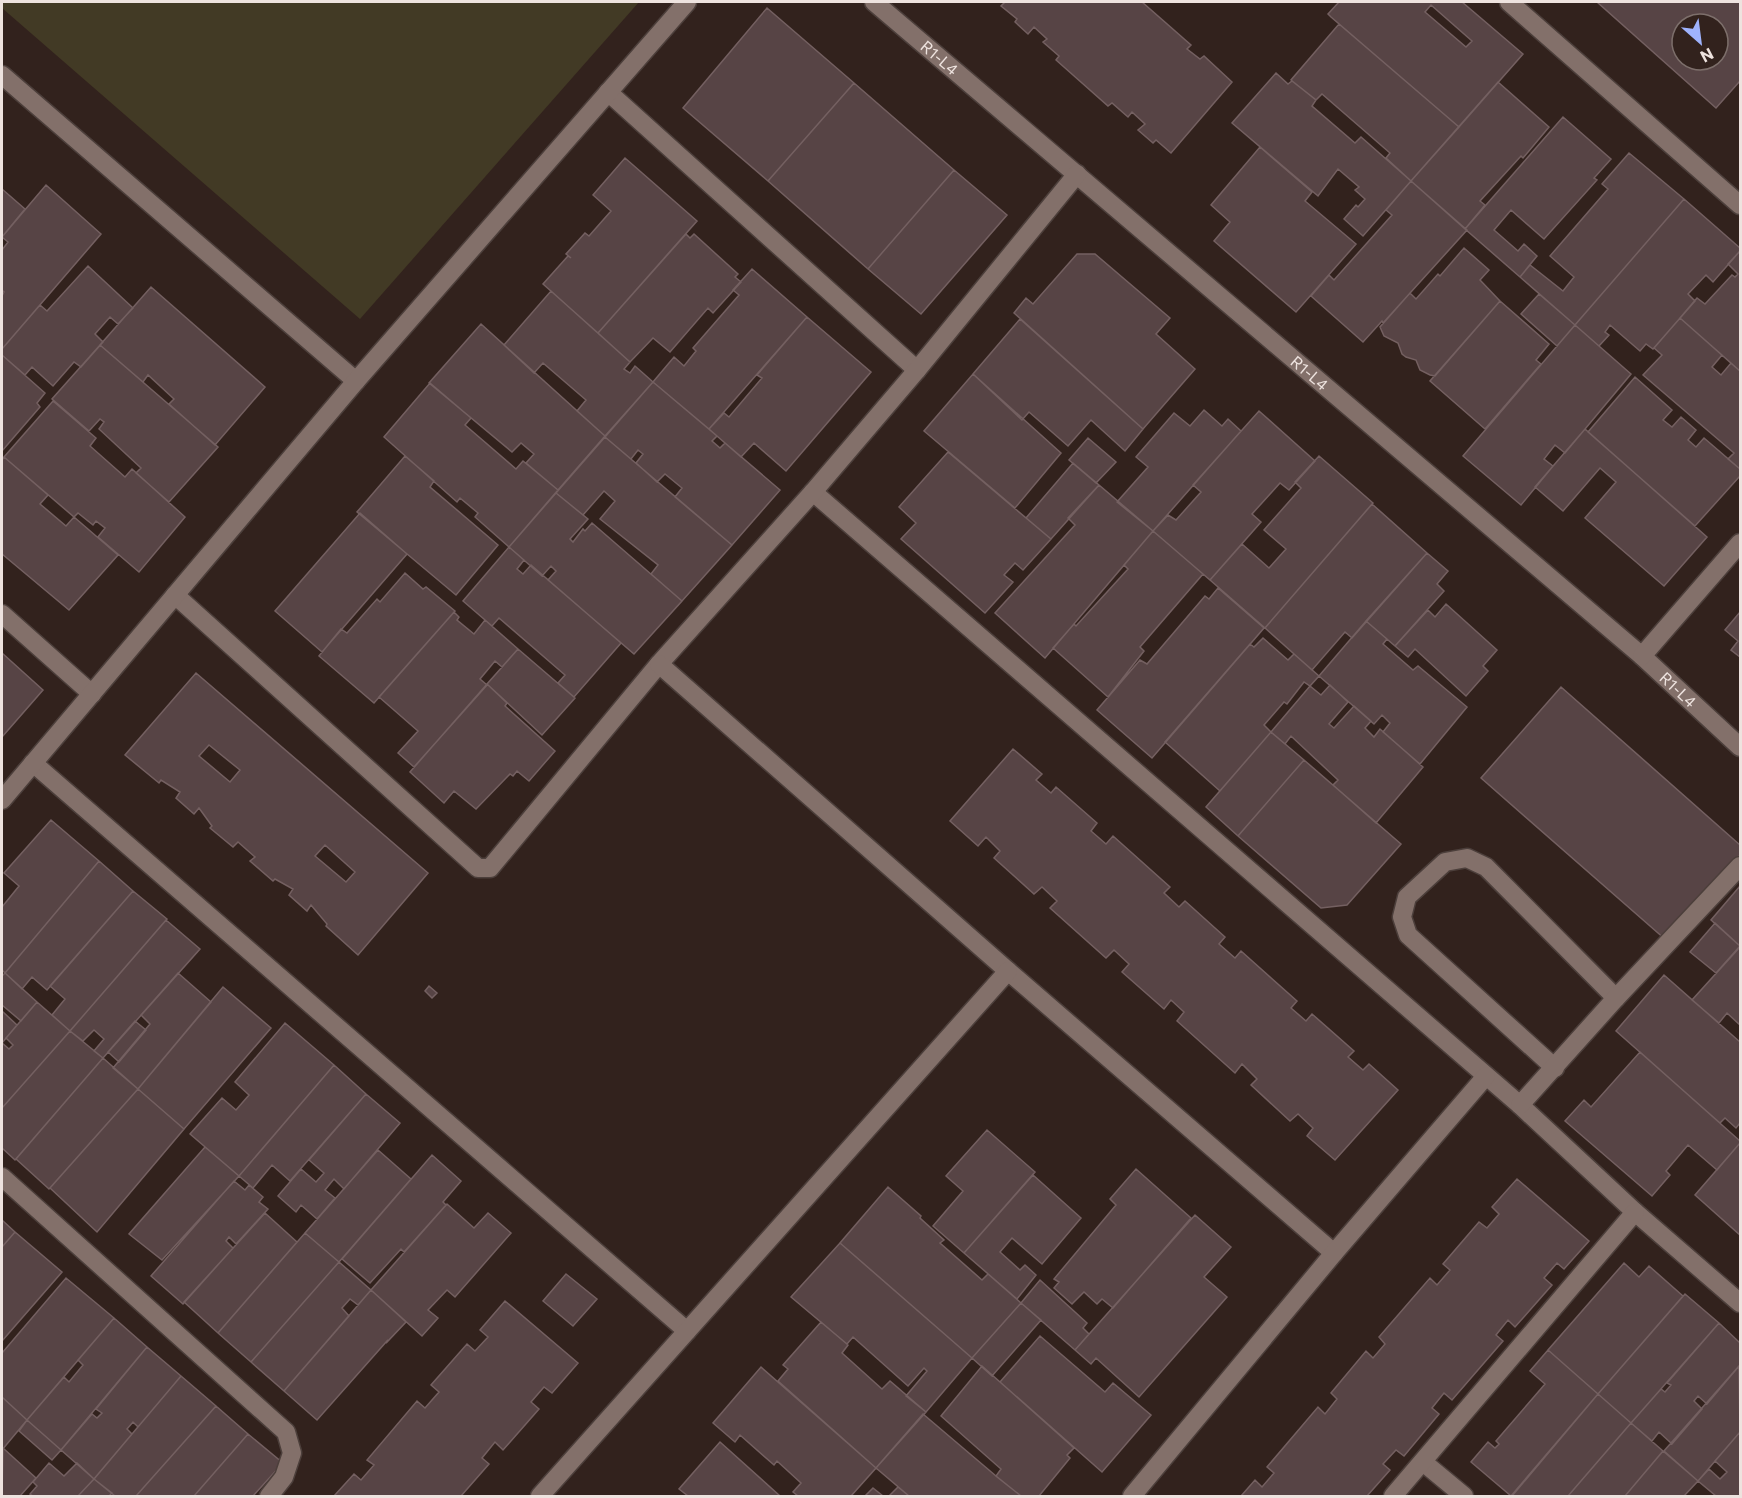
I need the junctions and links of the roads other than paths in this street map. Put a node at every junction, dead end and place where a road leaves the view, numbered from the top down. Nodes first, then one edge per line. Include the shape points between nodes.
1 (687, 2) edge
2 (874, 2) edge
3 (1509, 2) edge
4 (2, 75) edge
5 (608, 92) junction
6 (1077, 174) junction
7 (1740, 205) edge
8 (917, 370) junction
9 (356, 381) junction
10 (813, 492) junction
11 (1740, 543) edge
12 (175, 595) junction
13 (2, 614) edge
14 (1642, 656) junction
15 (659, 664) junction
16 (92, 694) junction
17 (1740, 747) edge
18 (33, 763) junction
19 (2, 800) edge
20 (1740, 866) edge
21 (1008, 972) junction
22 (1616, 998) junction
23 (1555, 1068) junction
24 (1486, 1076) junction
25 (1520, 1105) junction
26 (2, 1177) edge
27 (1635, 1212) junction
28 (1334, 1253) junction
29 (1740, 1303) edge
30 (687, 1331) junction
31 (1423, 1462) junction
32 (269, 1497) edge
33 (540, 1497) edge
34 (1132, 1497) edge
35 (1393, 1497) edge
36 (1464, 1497) edge

1 - 5 street
2 - 6 street, R1-L4
3 - 7 street
4 - 9 street
5 - 8 street
5 - 9 street
6 - 8 street
6 - 14 street, R1-L4
8 - 10 street
9 - 12 street
10 - 15 street
10 - 24 street
11 - 14 street
12 - 15 street via 478,868 490,868
12 - 16 street
13 - 16 street
14 - 17 street, R1-L4
15 - 21 street
16 - 18 street
18 - 19 street
18 - 30 street
20 - 22 street
21 - 28 street
21 - 30 street
22 - 23 street
22 - 23 street via 1486,867 1467,858 1445,862 1407,897 1402,917 1408,935
23 - 25 street
24 - 25 street
24 - 28 street
25 - 27 street
26 - 32 street via 286,1432 292,1453 284,1477
27 - 29 street
27 - 31 street
28 - 34 street
30 - 33 street
31 - 35 street
31 - 36 street

